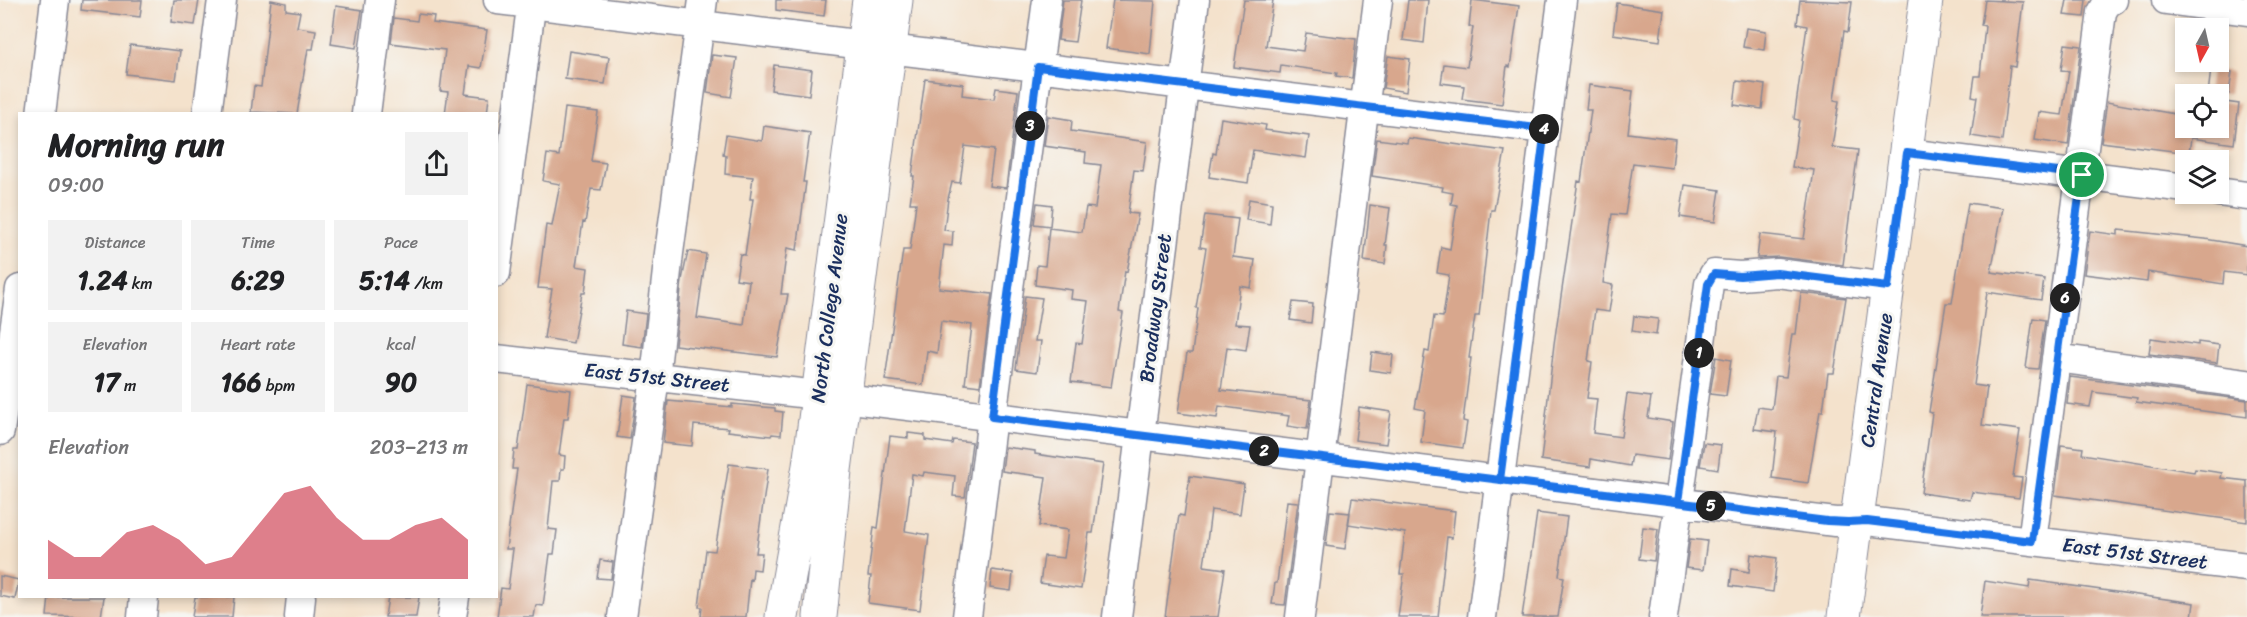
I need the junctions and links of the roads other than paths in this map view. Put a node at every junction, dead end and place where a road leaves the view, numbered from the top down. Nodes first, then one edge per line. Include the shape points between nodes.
1 (55, 0) edge
2 (222, 0) edge
3 (380, 0) edge
4 (498, 0) edge
5 (869, 0) edge
6 (883, 0) edge
7 (896, 0) edge
8 (1047, 0) edge
9 (1195, 0) edge
10 (1378, 0) edge
11 (1562, 0) edge
12 (1926, 0) edge
13 (2113, 0) edge
14 (2166, 0) edge
15 (531, 2) edge
16 (2247, 10) edge
17 (701, 13) edge
18 (876, 47) junction
19 (1038, 67) junction
20 (1184, 85) junction
21 (1365, 107) junction
22 (41, 112) edge
23 (207, 112) edge
24 (366, 112) edge
25 (1545, 129) junction
26 (1907, 153) junction
27 (2082, 175) junction
28 (2175, 187) edge
29 (2229, 194) edge
30 (2247, 196) edge
31 (498, 258) edge
32 (1888, 287) junction
33 (14, 300) edge
34 (498, 358) edge
35 (2056, 358) junction
36 (655, 377) junction
37 (2247, 384) edge
38 (831, 397) junction
39 (992, 417) junction
40 (0, 431) edge
41 (1139, 436) junction
42 (1321, 458) junction
43 (1500, 480) junction
44 (1678, 502) junction
45 (1856, 522) junction
46 (813, 529) junction
47 (2032, 541) junction
48 (2247, 567) edge
49 (144, 598) edge
50 (301, 598) edge
51 (455, 598) edge
52 (782, 616) edge
53 (142, 617) edge
54 (298, 617) edge
55 (452, 617) edge
56 (622, 617) edge
57 (819, 617) edge
58 (967, 617) edge
59 (1117, 617) edge
60 (1300, 617) edge
61 (1482, 617) edge
62 (1663, 617) edge
63 (1844, 617) edge

1 - 22 street
2 - 23 street
3 - 24 street
4 - 15 street
5 - 18 main road, North College Avenue
6 - 46 street, North College Avenue
7 - 18 main road, North College Avenue
8 - 19 street
9 - 20 street, Broadway Street
10 - 21 street
11 - 25 street
12 - 26 main road, Central Avenue
13 - 27 street via 2102,12
14 - 16 street
15 - 17 street
15 - 31 street
17 - 18 street
17 - 36 street
18 - 19 street
18 - 38 main road, North College Avenue
19 - 20 street
19 - 39 street
20 - 21 street
20 - 41 street, Broadway Street
21 - 25 street
21 - 42 street
25 - 43 street
26 - 27 street
26 - 32 main road, Central Avenue
27 - 28 street
27 - 35 street
29 - 30 street
32 - 44 street via 1777,273 1714,274 1708,284
32 - 45 main road, Central Avenue
33 - 40 street
34 - 36 street, East 51st Street
35 - 37 street
35 - 47 street
36 - 38 street, East 51st Street
36 - 56 street
38 - 39 street, East 51st Street
38 - 52 main road, North College Avenue via 809,465
38 - 57 main road, North College Avenue
39 - 41 street, East 51st Street
39 - 58 street
41 - 42 street, East 51st Street
41 - 59 street, Broadway Street
42 - 43 street, East 51st Street
42 - 60 street
43 - 44 street, East 51st Street
43 - 61 street
44 - 45 street, East 51st Street
44 - 62 street
45 - 47 street, East 51st Street
45 - 63 main road, Central Avenue
46 - 52 street, North College Avenue
46 - 57 street, North College Avenue
47 - 48 street, East 51st Street
49 - 53 street
50 - 54 street
51 - 55 street

